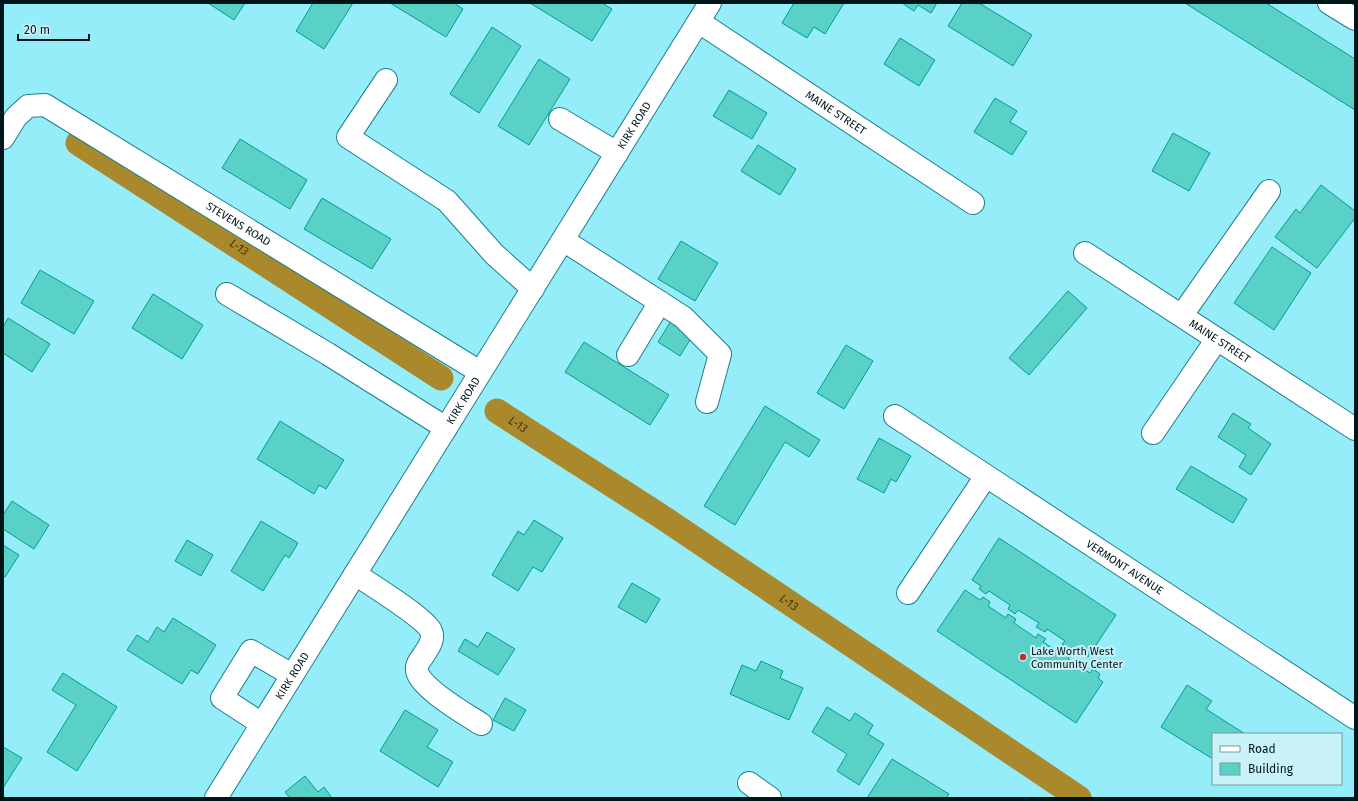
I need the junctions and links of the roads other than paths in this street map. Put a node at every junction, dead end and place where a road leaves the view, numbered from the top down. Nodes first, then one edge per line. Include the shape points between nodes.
1 (710, 3) edge
2 (1329, 3) edge
3 (1355, 19) edge
4 (699, 22) junction
5 (386, 80) dead end
6 (560, 119) dead end
7 (3, 138) edge
8 (617, 153) junction
9 (1269, 191) dead end
10 (973, 203) dead end
11 (563, 240) junction
12 (1086, 253) dead end
13 (533, 289) junction
14 (226, 294) dead end
15 (660, 302) junction
16 (1182, 315) junction
17 (1217, 339) junction
18 (628, 355) dead end
19 (480, 372) junction
20 (708, 402) dead end
21 (895, 416) dead end
22 (446, 428) junction
23 (1355, 429) edge
24 (1153, 433) dead end
25 (986, 476) junction
26 (355, 574) junction
27 (908, 593) dead end
28 (292, 676) junction
29 (1355, 718) edge
30 (262, 724) junction
31 (481, 724) dead end
32 (749, 784) dead end
33 (216, 798) edge
34 (770, 798) edge

1 - 4 street, KIRK ROAD
2 - 3 street
4 - 8 street, KIRK ROAD
4 - 10 street, MAINE STREET
5 - 13 street via 348,137 446,201 494,254
6 - 8 street
7 - 19 street, STEVENS ROAD via 16,117 28,106 45,105
8 - 11 street, KIRK ROAD
9 - 16 street
11 - 13 street, KIRK ROAD
11 - 15 street
12 - 16 street, MAINE STREET
13 - 19 street, KIRK ROAD
14 - 22 street
15 - 18 street
15 - 20 street via 683,317 720,354
16 - 17 street, MAINE STREET
17 - 23 street, MAINE STREET
17 - 24 street
19 - 22 street, KIRK ROAD
21 - 25 street, VERMONT AVENUE
22 - 26 street, KIRK ROAD
25 - 27 street
25 - 29 street, VERMONT AVENUE
26 - 28 street, KIRK ROAD
26 - 31 street via 427,625 432,637 418,663 418,674 433,692
28 - 30 street, KIRK ROAD
28 - 30 street via 251,651 222,698
30 - 33 street, KIRK ROAD
32 - 34 street

